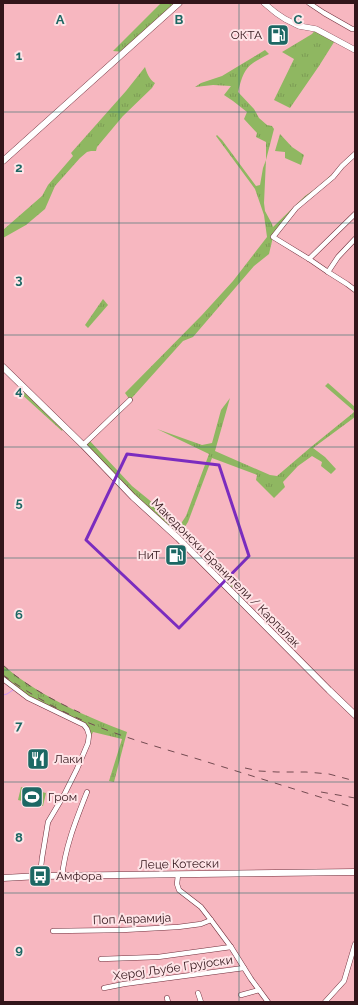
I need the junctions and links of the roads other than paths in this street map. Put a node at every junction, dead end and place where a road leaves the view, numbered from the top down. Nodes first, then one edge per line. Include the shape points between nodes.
1 (179, 3) edge
2 (264, 3) edge
3 (310, 3) edge
4 (355, 29) edge
5 (355, 50) edge
6 (355, 154) edge
7 (3, 161) edge
8 (355, 214) edge
9 (355, 239) edge
10 (309, 259) junction
11 (328, 272) junction
12 (355, 290) edge
13 (3, 367) edge
14 (130, 400) dead end
15 (84, 445) junction
16 (3, 679) edge
17 (355, 715) edge
18 (87, 792) dead end
19 (355, 872) edge
20 (178, 875) junction
21 (40, 876) junction
22 (62, 877) junction
23 (3, 878) edge
24 (211, 920) junction
25 (53, 931) dead end
26 (355, 944) edge
27 (231, 947) junction
28 (100, 959) dead end
29 (244, 968) junction
30 (104, 988) dead end
31 (259, 990) junction
32 (198, 992) dead end
33 (241, 995) dead end
34 (201, 1002) edge
35 (268, 1002) edge
36 (325, 1002) edge

1 - 7 main road
2 - 5 street via 285,19 299,26 316,29
3 - 4 street
6 - 10 street via 333,177 296,208 273,237
8 - 10 street
9 - 11 street
10 - 11 street
11 - 12 street
13 - 15 main road, Македонски Бранители / Карпалак
14 - 15 street
15 - 17 main road, Македонски Бранители / Карпалак via 133,497 178,538
16 - 21 street via 28,698 84,725 89,735 77,769 48,822
18 - 22 street via 68,843
19 - 20 main road, Леце Котески
20 - 22 main road, Леце Котески
20 - 24 street via 179,890
21 - 22 main road, Леце Котески
21 - 23 main road, Леце Котески
24 - 25 street, Поп Аврамија via 178,927
24 - 27 street
26 - 36 street via 344,981
27 - 28 street, Херој Љубе Грујоски via 158,957
27 - 29 street
29 - 30 street, Херој Љубе Грујоски
29 - 31 street
31 - 33 street
31 - 35 street
32 - 34 street

